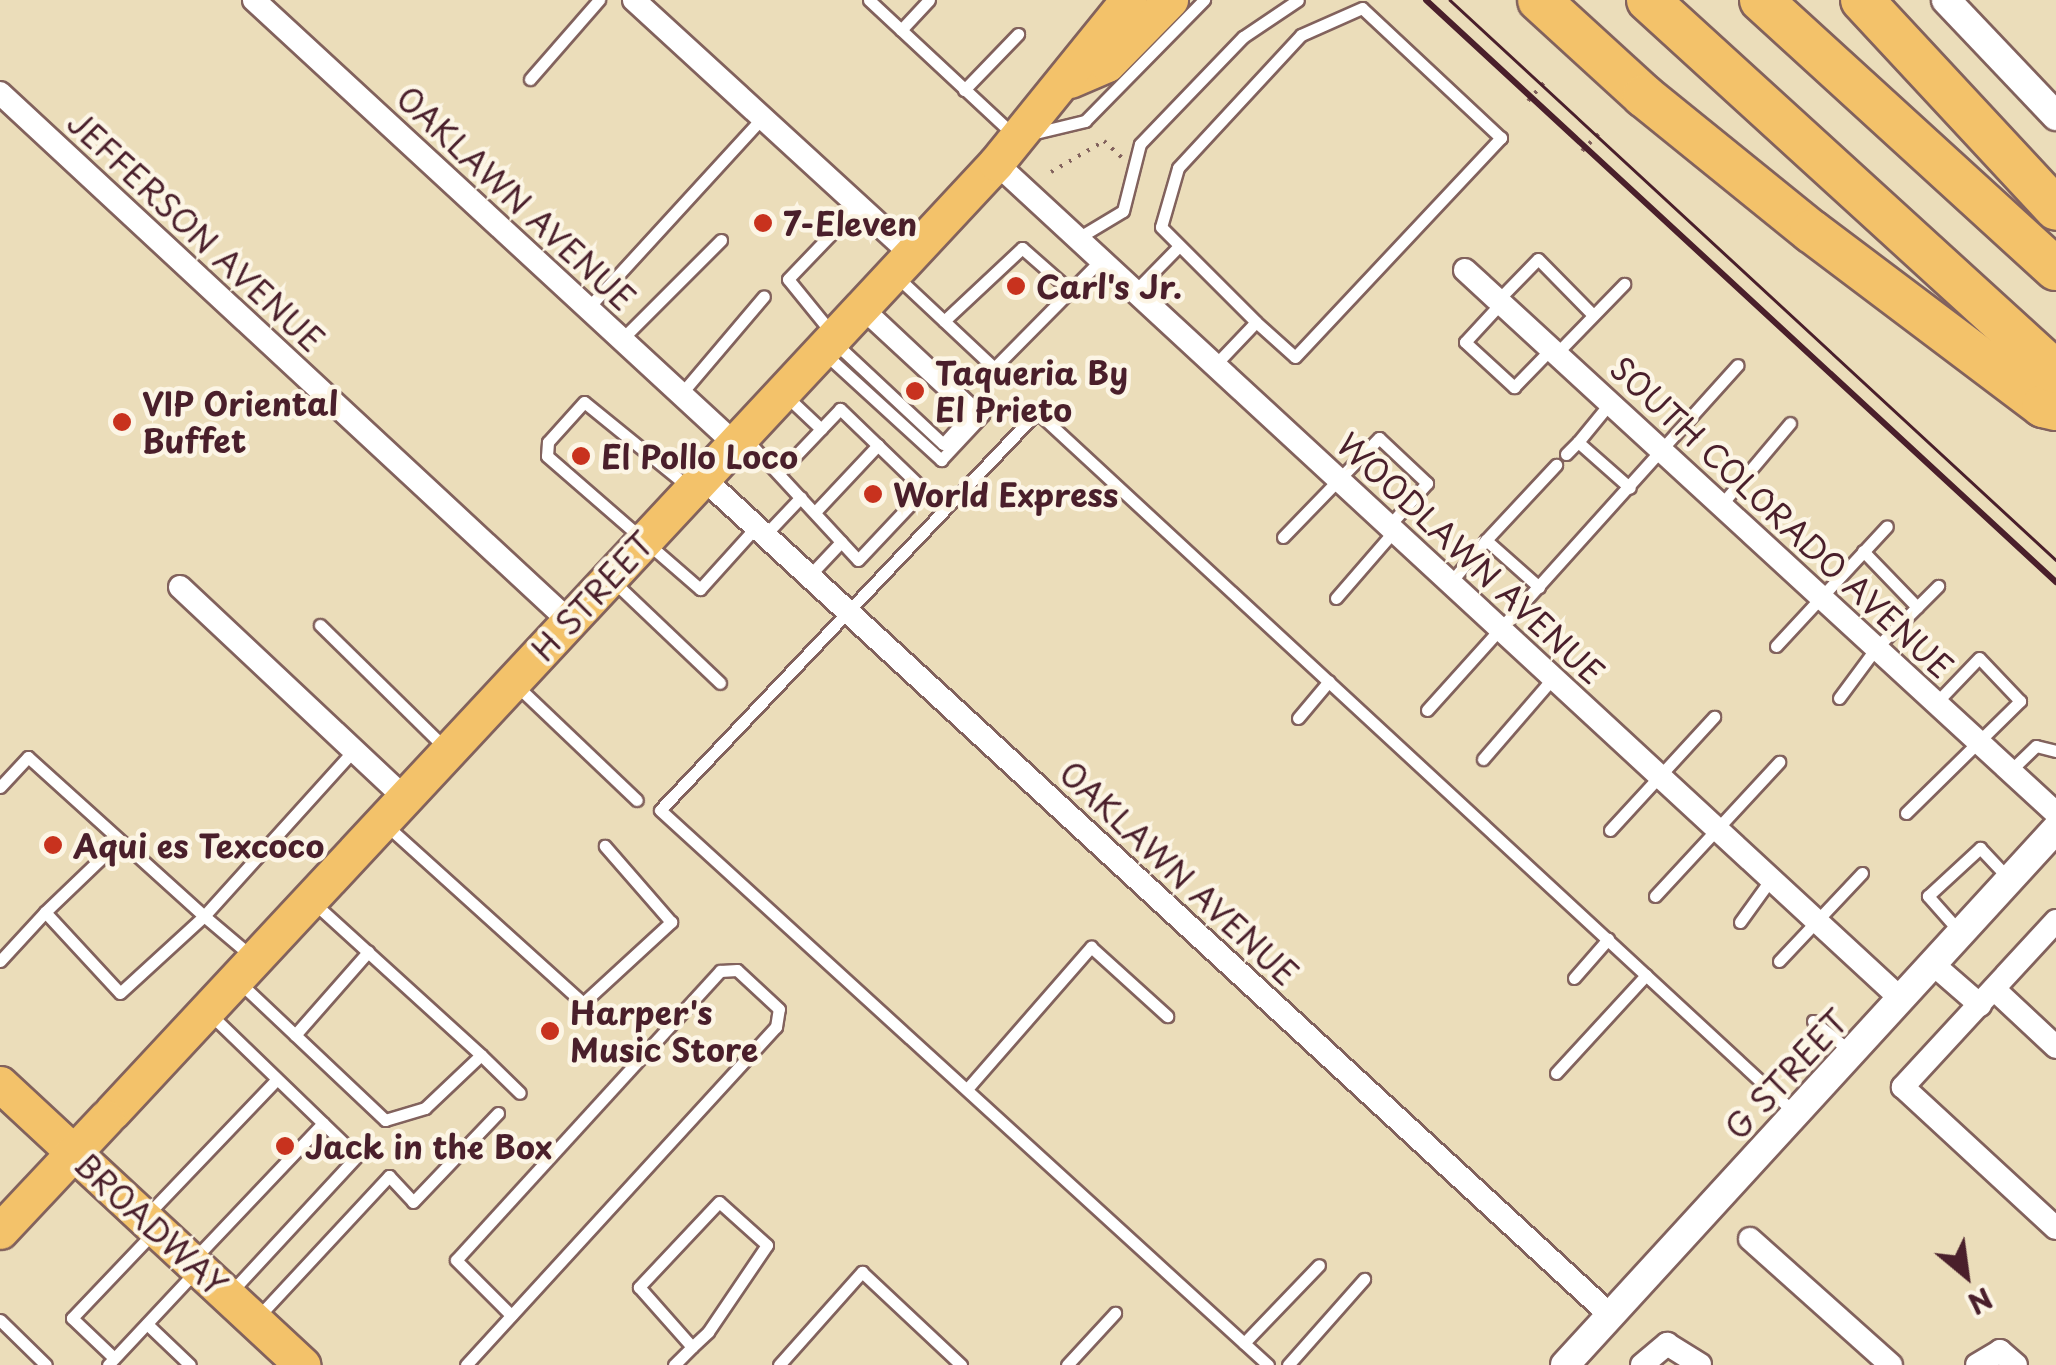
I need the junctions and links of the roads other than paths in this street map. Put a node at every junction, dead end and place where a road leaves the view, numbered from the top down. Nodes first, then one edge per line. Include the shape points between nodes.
1 (254, 0) edge
2 (598, 0) edge
3 (634, 0) edge
4 (869, 0) edge
5 (929, 0) edge
6 (1170, 0) edge
7 (1204, 0) edge
8 (1298, 0) edge
9 (1539, 0) edge
10 (1648, 0) edge
11 (1762, 0) edge
12 (1862, 0) edge
13 (1946, 0) edge
14 (1115, 5) edge
15 (901, 30) junction
16 (1018, 34) dead end
17 (530, 79) dead end
18 (1070, 80) junction
19 (964, 90) junction
20 (0, 93) edge
21 (763, 116) junction
22 (2056, 116) edge
23 (1007, 150) junction
24 (858, 206) junction
25 (2056, 208) edge
26 (1078, 238) junction
27 (721, 240) dead end
28 (1180, 246) junction
29 (1101, 260) junction
30 (901, 262) junction
31 (2056, 268) edge
32 (1465, 270) dead end
33 (1624, 284) dead end
34 (1070, 291) junction
35 (1135, 291) junction
36 (764, 296) dead end
37 (1500, 302) junction
38 (588, 308) junction
39 (1593, 315) junction
40 (944, 322) junction
41 (1256, 322) junction
42 (841, 327) junction
43 (622, 339) junction
44 (1553, 351) junction
45 (1214, 365) junction
46 (1738, 365) dead end
47 (2056, 372) edge
48 (782, 392) junction
49 (682, 394) junction
50 (1610, 403) junction
51 (2056, 409) edge
52 (1790, 423) dead end
53 (821, 429) junction
54 (738, 439) junction
55 (1578, 442) junction
56 (878, 445) junction
57 (1662, 452) junction
58 (1566, 454) dead end
59 (1556, 465) dead end
60 (779, 473) junction
61 (1339, 480) junction
62 (698, 484) junction
63 (1630, 488) junction
64 (801, 497) junction
65 (1720, 505) junction
66 (815, 512) junction
67 (1887, 526) dead end
68 (1392, 528) junction
69 (760, 531) junction
70 (1284, 537) dead end
71 (1486, 540) junction
72 (643, 542) junction
73 (841, 542) junction
74 (1863, 551) junction
75 (809, 576) junction
76 (609, 578) junction
77 (1450, 582) junction
78 (1938, 586) dead end
79 (180, 587) dead end
80 (1539, 587) junction
81 (1821, 597) junction
82 (1336, 598) dead end
83 (1917, 608) junction
84 (845, 609) junction
85 (568, 620) junction
86 (320, 625) dead end
87 (1500, 629) junction
88 (1776, 646) dead end
89 (1876, 648) junction
90 (1554, 678) junction
91 (512, 682) junction
92 (1329, 682) junction
93 (720, 683) dead end
94 (1839, 698) dead end
95 (1936, 703) junction
96 (1427, 710) dead end
97 (1714, 716) dead end
98 (1298, 718) dead end
99 (1980, 743) junction
100 (354, 750) junction
101 (448, 751) junction
102 (2056, 751) edge
103 (1484, 759) dead end
104 (1779, 762) dead end
105 (2010, 771) junction
106 (1661, 777) junction
107 (0, 787) edge
108 (638, 800) dead end
109 (394, 810) junction
110 (1906, 813) dead end
111 (2056, 813) edge
112 (1716, 828) junction
113 (2056, 829) edge
114 (1610, 830) dead end
115 (116, 843) junction
116 (605, 846) dead end
117 (1862, 872) dead end
118 (1771, 879) junction
119 (2010, 880) junction
120 (1656, 896) dead end
121 (310, 900) junction
122 (45, 912) junction
123 (204, 916) junction
124 (2056, 920) edge
125 (1740, 922) dead end
126 (1818, 922) junction
127 (1962, 934) junction
128 (1608, 939) junction
129 (368, 952) junction
130 (0, 961) edge
131 (1779, 961) dead end
132 (1934, 964) junction
133 (245, 969) junction
134 (1646, 975) junction
135 (1574, 978) dead end
136 (1987, 997) junction
137 (1902, 1000) junction
138 (206, 1011) junction
139 (1168, 1016) dead end
140 (1813, 1021) dead end
141 (295, 1035) junction
142 (2056, 1047) edge
143 (480, 1054) junction
144 (1853, 1054) junction
145 (1556, 1073) dead end
146 (277, 1079) junction
147 (0, 1084) edge
148 (966, 1089) junction
149 (520, 1093) dead end
150 (498, 1113) dead end
151 (1797, 1114) junction
152 (324, 1124) junction
153 (74, 1152) junction
154 (150, 1224) junction
155 (2056, 1228) edge
156 (0, 1231) edge
157 (1750, 1238) dead end
158 (1319, 1265) dead end
159 (194, 1266) junction
160 (1364, 1279) dead end
161 (228, 1296) junction
162 (1115, 1313) dead end
163 (512, 1316) junction
164 (1611, 1316) junction
165 (0, 1320) edge
166 (254, 1321) junction
167 (146, 1324) junction
168 (1244, 1342) junction
169 (692, 1347) junction
170 (111, 1362) edge
171 (46, 1365) edge
172 (190, 1365) edge
173 (302, 1365) edge
174 (466, 1365) edge
175 (674, 1365) edge
176 (780, 1365) edge
177 (961, 1365) edge
178 (1067, 1365) edge
179 (1268, 1365) edge
180 (1288, 1365) edge
181 (1564, 1365) edge
182 (1642, 1365) edge
183 (1700, 1365) edge
184 (1891, 1365) edge
185 (1977, 1365) edge
186 (2016, 1365) edge

1 - 38 street, OAKLAWN AVENUE
2 - 17 lane
3 - 21 street
4 - 15 lane
5 - 15 lane
6 - 18 main road, H STREET via 1107,64
7 - 23 lane via 1085,121
8 - 26 lane via 1244,36 1140,144 1123,211
9 - 51 highway via 1644,96 1811,231 2042,406
10 - 47 highway
11 - 31 highway
12 - 25 highway
13 - 22 street
14 - 18 main road, H STREET via 1081,50
15 - 19 lane
16 - 19 lane
18 - 23 main road, H STREET
19 - 23 lane
20 - 85 street, JEFFERSON AVENUE
21 - 24 street
21 - 38 lane
23 - 26 street, WOODLAWN AVENUE
23 - 30 main road, H STREET
24 - 30 street
24 - 42 lane via 788,278
26 - 29 street, WOODLAWN AVENUE
27 - 43 lane
28 - 35 lane
28 - 41 lane
28 - 41 lane via 1160,227 1178,168 1300,35 1362,8 1500,138 1295,358
29 - 34 lane
29 - 35 street, WOODLAWN AVENUE
30 - 40 lane
30 - 42 main road, H STREET
32 - 37 street, SOUTH COLORADO AVENUE
33 - 39 lane
34 - 40 lane via 1022,248
34 - 40 lane via 994,368
35 - 45 street, WOODLAWN AVENUE
36 - 49 lane
37 - 39 lane via 1538,259
37 - 44 street, SOUTH COLORADO AVENUE
37 - 44 lane via 1464,342 1514,387
38 - 43 street, OAKLAWN AVENUE
39 - 44 lane
41 - 45 lane
42 - 42 lane via 941,460 983,416
42 - 48 main road, H STREET
43 - 49 street, OAKLAWN AVENUE
44 - 50 street, SOUTH COLORADO AVENUE
45 - 61 street, WOODLAWN AVENUE
46 - 57 lane
48 - 53 lane
48 - 54 main road, H STREET
49 - 54 street, OAKLAWN AVENUE
50 - 55 lane
50 - 57 street, SOUTH COLORADO AVENUE
52 - 65 lane
53 - 56 lane via 840,410
53 - 60 lane
54 - 60 lane
54 - 62 main road, H STREET
55 - 58 lane
55 - 63 lane
56 - 66 lane
56 - 73 lane via 924,490 858,560
57 - 63 lane
57 - 65 street, SOUTH COLORADO AVENUE
59 - 71 lane
60 - 64 lane
61 - 68 street, WOODLAWN AVENUE
61 - 68 lane via 1379,438 1427,483
61 - 70 lane
62 - 69 street, OAKLAWN AVENUE
62 - 72 main road, H STREET
62 - 72 lane via 584,402 548,442 547,456
63 - 80 lane
64 - 66 lane
64 - 69 lane
65 - 81 street, SOUTH COLORADO AVENUE
66 - 73 lane
67 - 74 lane
68 - 77 street, WOODLAWN AVENUE
68 - 82 lane
69 - 72 lane via 700,589
69 - 75 street, OAKLAWN AVENUE
71 - 77 lane
71 - 80 lane
72 - 76 main road, H STREET
73 - 75 lane
74 - 81 lane
74 - 83 lane
75 - 84 street, OAKLAWN AVENUE
76 - 85 main road, H STREET
76 - 93 lane
77 - 87 street, WOODLAWN AVENUE
78 - 83 lane
79 - 100 street
80 - 87 lane
81 - 88 lane
81 - 89 street, SOUTH COLORADO AVENUE
83 - 89 lane
84 - 92 lane via 1036,412
84 - 148 lane via 660,810
84 - 164 street, OAKLAWN AVENUE
85 - 91 main road, H STREET
86 - 101 lane
87 - 90 street, WOODLAWN AVENUE
87 - 96 lane
89 - 94 lane
89 - 95 street, SOUTH COLORADO AVENUE
90 - 103 lane
90 - 106 street, WOODLAWN AVENUE
91 - 101 main road, H STREET
91 - 108 lane
92 - 98 lane
92 - 128 lane
95 - 99 street, SOUTH COLORADO AVENUE
95 - 99 lane via 1979,658 2020,702
97 - 106 lane
99 - 105 street, SOUTH COLORADO AVENUE
99 - 110 lane
100 - 109 street
100 - 123 lane
101 - 109 main road, H STREET
102 - 105 lane via 2036,746
104 - 112 lane
105 - 111 street, SOUTH COLORADO AVENUE
106 - 112 street, WOODLAWN AVENUE
106 - 114 lane
107 - 115 lane via 28,757
109 - 116 lane via 584,1003 671,922
109 - 121 main road, H STREET
112 - 118 street, WOODLAWN AVENUE
112 - 120 lane
113 - 119 street, G STREET
115 - 122 lane
115 - 123 lane
117 - 126 lane
118 - 125 lane
118 - 126 street, WOODLAWN AVENUE
119 - 127 street, G STREET
119 - 127 lane via 1980,848 1928,896
121 - 129 lane
121 - 133 main road, H STREET
122 - 123 lane via 120,994
122 - 130 lane
123 - 133 lane
124 - 136 street
126 - 131 lane
126 - 137 street, WOODLAWN AVENUE
127 - 132 street, G STREET
128 - 134 lane
128 - 135 lane
129 - 141 lane
129 - 143 lane
132 - 136 street
132 - 137 street, G STREET
133 - 138 main road, H STREET
133 - 141 lane
134 - 145 lane
134 - 151 lane
136 - 142 street
136 - 155 street via 1903,1088
137 - 144 street, G STREET
138 - 146 lane
138 - 153 main road, H STREET
139 - 148 lane via 1091,946
140 - 144 lane
141 - 143 lane via 385,1120 425,1108
143 - 149 lane
144 - 151 street, G STREET
146 - 152 lane
146 - 154 lane
147 - 153 main road, BROADWAY
148 - 168 lane
150 - 166 lane via 414,1202 389,1176
151 - 164 street, G STREET
152 - 159 lane
152 - 161 lane via 357,1156
153 - 154 main road, BROADWAY
153 - 156 main road, H STREET
154 - 159 main road, BROADWAY
154 - 170 lane via 72,1318
157 - 184 street
158 - 168 lane
159 - 161 main road, BROADWAY
159 - 167 lane
160 - 180 lane
161 - 166 main road, BROADWAY
162 - 178 lane
163 - 163 lane via 776,1027 779,1010 737,970 720,971 456,1260
163 - 174 lane
164 - 181 street, G STREET
165 - 171 lane
166 - 173 main road, BROADWAY
167 - 170 lane
167 - 172 lane
168 - 179 lane
169 - 169 lane via 767,1245 719,1202 640,1286
169 - 175 lane
176 - 177 lane via 862,1272
182 - 183 street via 1667,1344
185 - 186 street via 2000,1351

